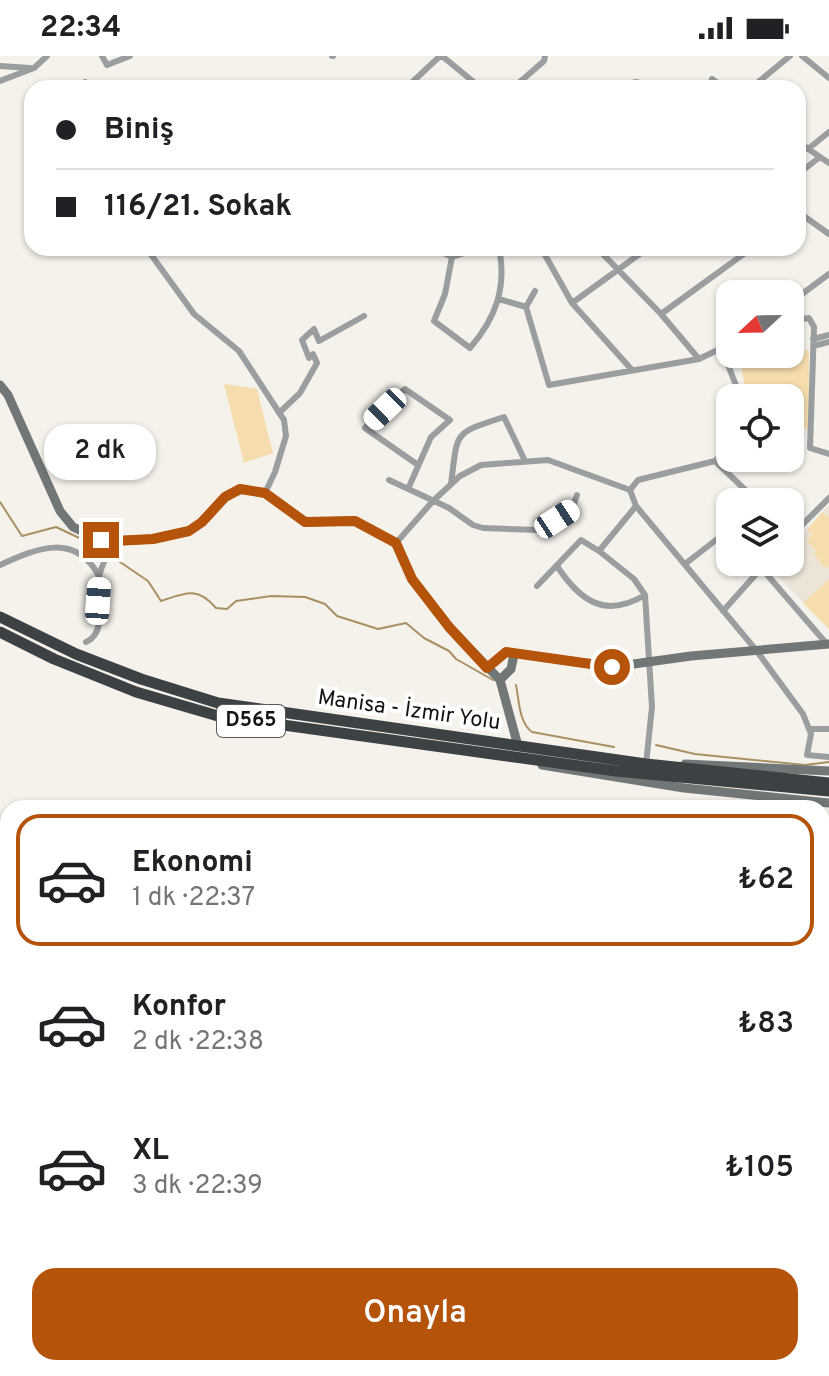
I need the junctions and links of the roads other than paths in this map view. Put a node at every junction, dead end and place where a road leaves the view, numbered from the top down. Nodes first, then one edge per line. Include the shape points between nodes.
1 (47, 56) edge
2 (102, 56) edge
3 (130, 56) edge
4 (441, 56) edge
5 (545, 56) edge
6 (790, 56) edge
7 (802, 56) edge
8 (0, 66) edge
9 (34, 68) junction
10 (829, 78) edge
11 (415, 80) edge
12 (471, 80) edge
13 (522, 80) edge
14 (761, 80) edge
15 (0, 81) edge
16 (829, 132) edge
17 (808, 149) joint
18 (820, 157) junction
19 (829, 163) edge
20 (806, 168) edge
21 (806, 218) edge
22 (829, 234) edge
23 (152, 256) edge
24 (455, 256) edge
25 (501, 256) edge
26 (546, 256) edge
27 (605, 256) edge
28 (638, 256) edge
29 (741, 256) edge
30 (452, 257) joint
31 (619, 271) junction
32 (829, 274) edge
33 (535, 291) dead end
34 (804, 293) edge
35 (499, 299) junction
36 (572, 303) junction
37 (526, 307) junction
38 (661, 314) junction
39 (364, 316) dead end
40 (804, 319) edge
41 (829, 335) edge
42 (813, 342) junction
43 (829, 342) edge
44 (716, 352) edge
45 (699, 359) junction
46 (633, 371) junction
47 (0, 385) edge
48 (279, 413) junction
49 (829, 454) edge
50 (525, 461) junction
51 (715, 461) joint
52 (418, 465) junction
53 (389, 480) dead end
54 (451, 484) junction
55 (743, 488) edge
56 (408, 489) junction
57 (630, 490) junction
58 (265, 493) junction
59 (577, 495) dead end
60 (829, 498) edge
61 (433, 501) junction
62 (636, 506) junction
63 (804, 522) edge
64 (716, 540) edge
65 (114, 541) junction
66 (396, 543) junction
67 (599, 551) junction
68 (685, 564) junction
69 (0, 565) edge
70 (557, 566) junction
71 (99, 576) junction
72 (755, 576) edge
73 (767, 576) edge
74 (537, 586) dead end
75 (645, 595) junction
76 (723, 611) junction
77 (0, 617) edge
78 (0, 632) edge
79 (86, 642) dead end
80 (828, 644) edge
81 (756, 650) junction
82 (514, 654) junction
83 (648, 661) junction
84 (487, 668) junction
85 (500, 680) junction
86 (809, 729) junction
87 (829, 729) edge
88 (517, 752) junction
89 (829, 757) edge
90 (649, 764) junction
91 (829, 771) edge
92 (829, 783) edge
93 (829, 791) edge
94 (800, 800) edge

1 - 9 street
2 - 3 street via 107,65
4 - 11 street
4 - 12 street
5 - 13 street
6 - 14 street
7 - 10 street
8 - 9 street
9 - 15 street
16 - 17 street
17 - 18 street
18 - 19 street
18 - 20 street
21 - 22 street
23 - 48 street via 194,314 239,351
24 - 30 street
25 - 35 street
26 - 36 street
27 - 31 street
28 - 31 street
29 - 38 street
30 - 35 street via 434,321 470,348
31 - 36 street
31 - 38 street
32 - 34 street
33 - 37 street
35 - 37 street
36 - 46 street
37 - 46 street via 549,385
38 - 45 street
39 - 48 street via 319,341 314,329 302,340 317,363 300,393
40 - 42 street via 814,327
41 - 42 street
42 - 43 street
42 - 49 street via 810,448
44 - 45 street
45 - 46 street
47 - 65 street via 60,511 83,533
48 - 58 street via 286,436
50 - 54 street via 481,465
50 - 54 street via 504,417 461,435
50 - 57 street via 548,460
51 - 55 street
51 - 57 street via 642,478
52 - 52 street via 431,437 450,420 405,389 365,428
52 - 56 street
53 - 56 street
54 - 61 street
56 - 61 street
57 - 62 street
58 - 65 street via 240,489 189,531
58 - 66 street via 305,522 355,521
59 - 61 street via 572,509 537,530 483,528
60 - 63 street
61 - 66 street
62 - 67 street
62 - 68 street
64 - 68 street
65 - 71 street
66 - 84 street via 412,579
67 - 70 street via 581,540
67 - 75 street
68 - 76 street
69 - 71 street via 60,547 80,552
70 - 74 street
70 - 75 street via 576,593 600,605 623,606
71 - 79 street via 99,626
72 - 76 street
73 - 80 street
75 - 83 street
76 - 81 street
77 - 88 highway, Manisa - İzmir Yolu / D565 via 76,654 218,703
78 - 88 highway, Manisa - İzmir Yolu / D565 via 136,692 218,716
80 - 81 street
81 - 83 street
81 - 86 street
82 - 83 street via 612,667
82 - 84 street via 506,652
82 - 85 street via 511,669
83 - 90 street
84 - 85 street
85 - 88 street
86 - 87 street
86 - 89 street via 807,755
88 - 90 highway, Manisa - İzmir Yolu / D565
88 - 93 highway, Manisa - İzmir Yolu / D565 via 653,775
88 - 94 street via 557,769
90 - 91 street
90 - 92 highway, Manisa - İzmir Yolu / D565

